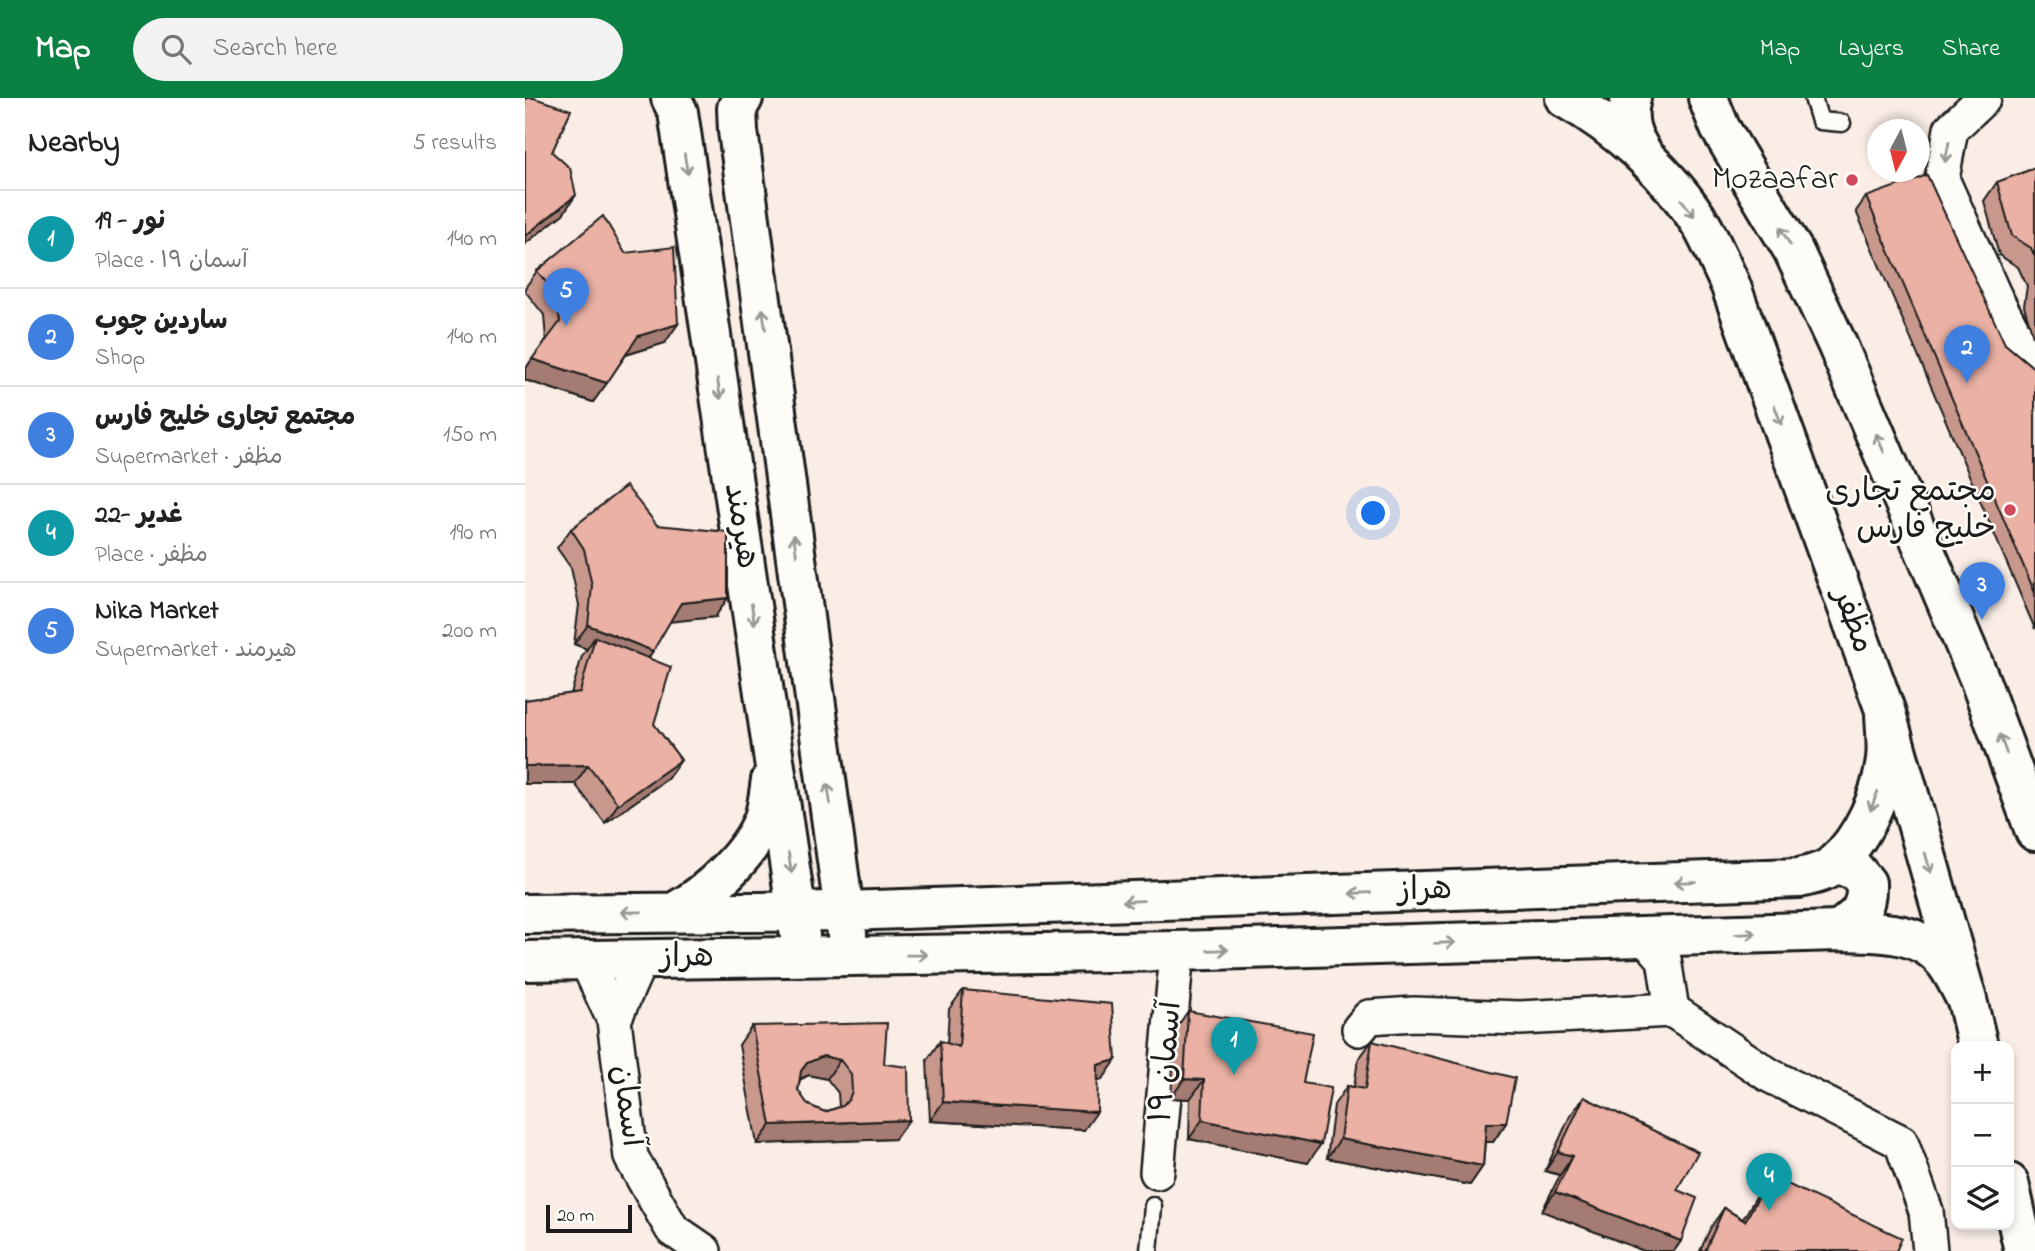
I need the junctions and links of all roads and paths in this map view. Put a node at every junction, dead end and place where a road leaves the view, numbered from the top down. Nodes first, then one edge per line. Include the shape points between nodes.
1 (1565, 98) edge
2 (1631, 98) edge
3 (1708, 98) edge
4 (1813, 98) edge
5 (1984, 98) edge
6 (737, 101) edge
7 (677, 103) edge
8 (1842, 122) dead end
9 (1648, 162) junction
10 (2035, 366) edge
11 (1885, 710) junction
12 (775, 761) junction
13 (2035, 831) edge
14 (1833, 866) junction
15 (797, 909) junction
16 (845, 911) junction
17 (675, 912) junction
18 (525, 914) edge
19 (1837, 931) junction
20 (1697, 936) junction
21 (1646, 938) junction
22 (1177, 951) junction
23 (801, 956) junction
24 (849, 956) junction
25 (641, 959) junction
26 (586, 960) junction
27 (525, 961) edge
28 (1967, 1000) junction
29 (1672, 1010) junction
30 (614, 1020) junction
31 (1359, 1029) dead end
32 (1977, 1041) edge
33 (1157, 1172) dead end
34 (1153, 1206) dead end
35 (2014, 1206) edge
36 (704, 1251) edge
37 (1149, 1251) edge
38 (1930, 1251) edge
39 (2024, 1251) edge

1 - 9 street, مظفر via 1617,132
2 - 9 street via 1628,121
13 -> 3 street via 1979,677 1837,345 1793,250 1720,128
4 - 8 lane via 1820,121
5 -> 10 street via 1951,129 1942,178 1995,297
16 -> 6 street, هیرمند
7 -> 12 street, هیرمند
9 -> 11 street, مظفر via 1701,225 1730,284
11 -> 14 street via 1882,780 1869,814
11 -> 28 street, مظفر
12 -> 15 street, هیرمند
12 - 17 street via 764,817 749,848 692,903
14 -> 16 street, هراز via 1800,878
14 - 19 street via 1854,869 1866,883 1866,901
15 - 16 street, هراز
15 - 17 street, هراز
15 - 23 street, هیرمند
16 - 24 street
17 -> 18 street, هراز
20 -> 19 street, هراز
19 - 28 street, هراز via 1880,932 1930,946 1946,962
20 - 21 street, هراز
20 - 29 street
22 -> 21 street, هراز
21 - 29 street via 1664,959
24 -> 22 street, هراز
22 - 33 street, آسمان ۱۹
23 - 24 street, هراز
23 - 25 street, هراز
25 - 26 street, هراز
25 - 30 street
26 - 27 street, هراز
26 - 30 street
28 - 32 street, مظفر
29 - 31 street via 1520,1018 1381,1016 1369,1017
29 - 38 street via 1769,1075 1901,1142 1926,1211
30 - 36 street, آسمان via 631,1157 672,1229
34 - 37 lane
35 - 39 street

